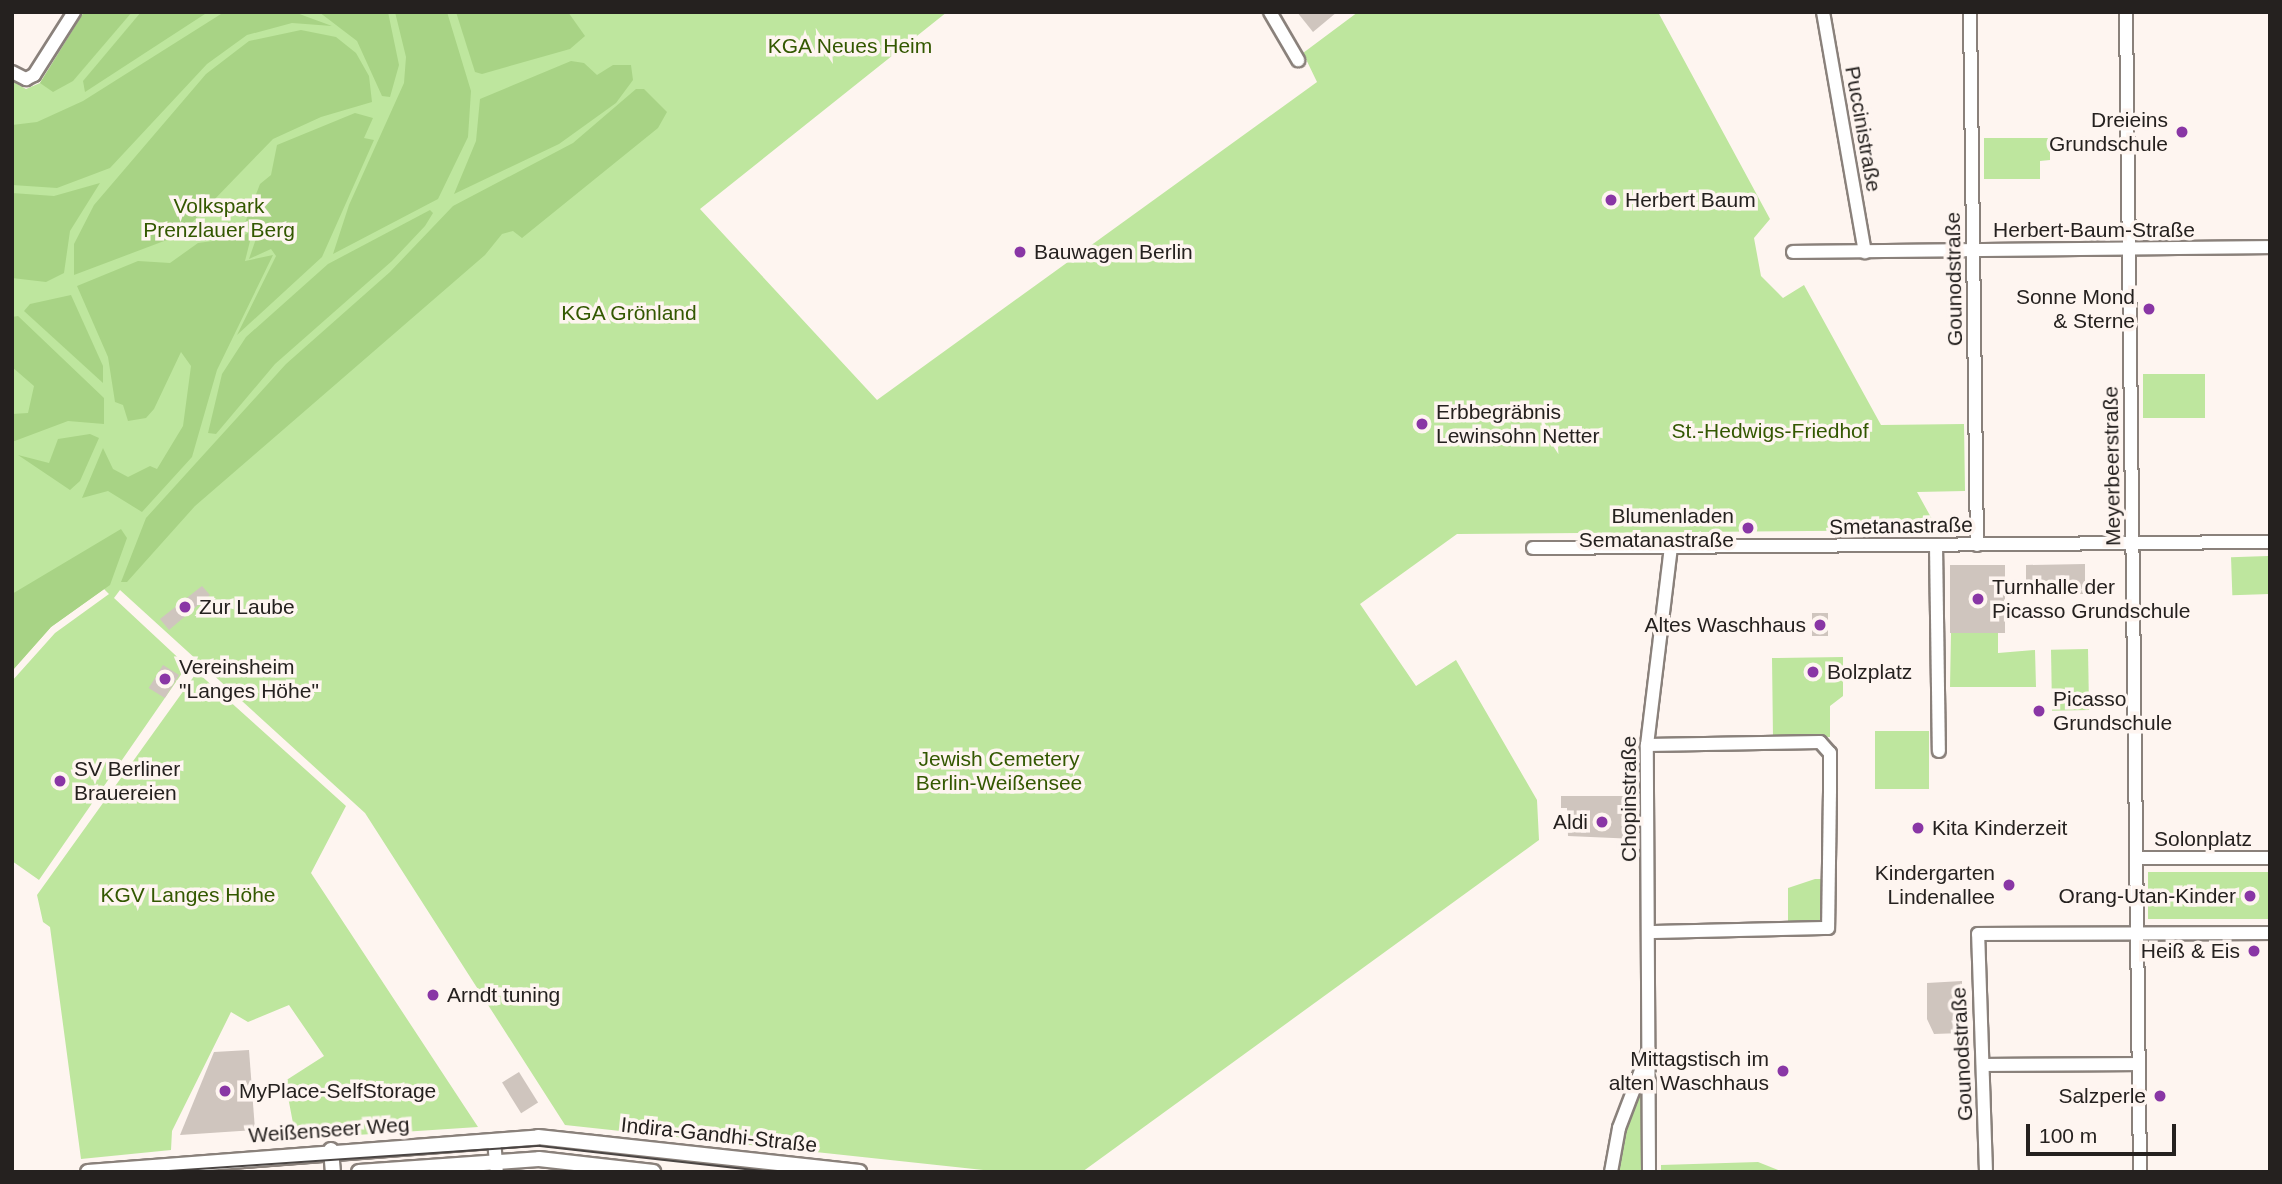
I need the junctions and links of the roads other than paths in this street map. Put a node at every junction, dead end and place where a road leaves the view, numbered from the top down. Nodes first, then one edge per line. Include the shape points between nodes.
1 (74, 12) edge
2 (1270, 12) edge
3 (1823, 12) edge
4 (1970, 12) edge
5 (2126, 12) edge
6 (1298, 60) dead end
7 (12, 72) edge
8 (2270, 247) edge
9 (2129, 249) junction
10 (1973, 250) junction
11 (1865, 251) junction
12 (1793, 252) dead end
13 (2270, 542) edge
14 (2133, 543) junction
15 (1936, 545) junction
16 (1977, 545) junction
17 (1671, 547) junction
18 (1533, 548) dead end
19 (1647, 745) junction
20 (1939, 751) dead end
21 (2136, 859) junction
22 (2270, 859) edge
23 (1649, 932) junction
24 (2137, 933) junction
25 (2270, 933) edge
26 (1648, 1052) junction
27 (2139, 1064) junction
28 (1984, 1065) junction
29 (494, 1140) junction
30 (574, 1140) joint
31 (331, 1150) junction
32 (587, 1164) joint
33 (496, 1167) edge
34 (136, 1168) edge
35 (88, 1172) edge
36 (333, 1172) edge
37 (359, 1172) edge
38 (653, 1172) edge
39 (859, 1172) edge
40 (1611, 1172) edge
41 (1649, 1172) edge
42 (1986, 1172) edge
43 (2140, 1172) edge

1 - 7 street via 29,78
2 - 6 street
3 - 11 street, Puccinistraße
4 - 10 street, Gounodstraße
5 - 9 street, Meyerbeerstraße
8 - 9 street, Herbert-Baum-Straße
9 - 10 street, Herbert-Baum-Straße
9 - 14 street, Meyerbeerstraße
10 - 11 street, Herbert-Baum-Straße
10 - 16 street, Gounodstraße
11 - 12 street, Herbert-Baum-Straße
13 - 14 street, Smetanastraße
14 - 16 street, Smetanastraße
14 - 21 street, Meyerbeerstraße
15 - 16 street, Smetanastraße
15 - 17 street, Smetanastraße
15 - 20 street
17 - 18 street, Smetanastraße
17 - 19 street, Chopinstraße
19 - 23 street, Chopinstraße
19 - 23 street via 1820,742 1830,753 1828,928
21 - 22 street, Solonplatz
21 - 24 street, Meyerbeerstraße
23 - 26 street, Chopinstraße
24 - 25 street
24 - 27 street, Meyerbeerstraße
24 - 28 street, Gounodstraße via 1978,934 1978,1044
26 - 40 street, Chopinstraße via 1619,1128
26 - 41 street, Chopinstraße
27 - 28 street
27 - 43 street, Meyerbeerstraße
28 - 42 street, Gounodstraße
29 - 30 main road, Weißenseer Weg
29 - 31 main road, Weißenseer Weg
29 - 33 street
30 - 39 main road, Indira-Gandhi-Straße
31 - 34 main road, Weißenseer Weg
31 - 36 main road
32 - 33 main road, Weißenseer Weg
32 - 38 main road, Indira-Gandhi-Straße
33 - 37 main road, Weißenseer Weg
34 - 35 main road, Weißenseer Weg

